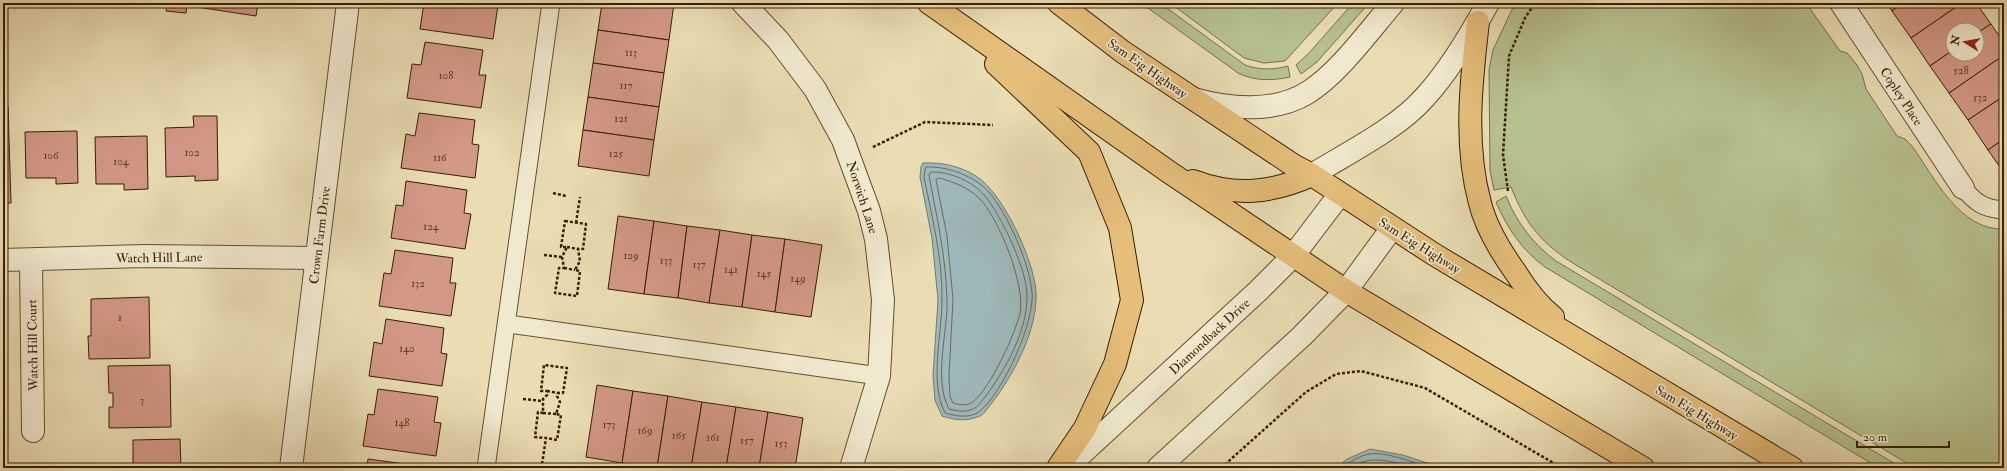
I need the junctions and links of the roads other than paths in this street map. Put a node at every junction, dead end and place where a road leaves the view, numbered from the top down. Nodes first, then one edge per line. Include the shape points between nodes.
1 (348, 3) edge
2 (551, 3) edge
3 (743, 3) edge
4 (1059, 3) edge
5 (1393, 3) edge
6 (1488, 3) edge
7 (1841, 3) edge
8 (933, 7) edge
9 (1478, 22) junction
10 (1193, 99) junction
11 (1169, 172) junction
12 (1312, 175) junction
13 (1963, 188) joint
14 (1340, 194) junction
15 (2004, 210) edge
16 (1392, 228) junction
17 (1293, 256) junction
18 (316, 258) junction
19 (3, 260) edge
20 (31, 260) junction
21 (1346, 291) junction
22 (508, 324) junction
23 (1584, 344) junction
24 (880, 376) junction
25 (33, 431) dead end
26 (291, 468) edge
27 (486, 468) edge
28 (851, 468) edge
29 (1058, 468) edge
30 (1066, 468) edge
31 (1158, 468) edge
32 (1643, 468) edge
33 (1792, 468) edge

1 - 18 street, Crown Farm Drive
2 - 22 lane
3 - 24 street, Norwich Lane via 778,40 814,89 843,140 850,158 876,239 883,300
4 - 10 main road, Sam Eig Highway via 1123,52
5 - 10 street via 1334,71 1306,94 1287,102 1262,106 1229,106
6 - 9 street
7 - 13 street, Copley Place
8 - 11 main road
8 - 29 main road via 1089,152 1120,228 1132,300 1125,328 1115,364 1089,420
9 - 12 street via 1425,98 1382,132
9 - 23 main road via 1472,74 1471,126 1473,174 1480,205 1492,235 1527,290 1547,312
10 - 12 main road, Sam Eig Highway via 1292,165
11 - 12 main road via 1200,184 1248,192 1269,190
11 - 17 main road
12 - 14 main road, Sam Eig Highway
13 - 15 lane via 1976,202 1993,210
14 - 16 main road, Sam Eig Highway
14 - 17 street, Diamondback Drive
16 - 21 street
16 - 23 main road, Sam Eig Highway
17 - 21 main road
17 - 30 street, Diamondback Drive
18 - 20 street, Watch Hill Lane via 144,256
18 - 26 street, Crown Farm Drive
19 - 20 street, Watch Hill Lane
20 - 25 street, Watch Hill Court
21 - 31 street via 1302,336
21 - 32 main road
22 - 24 lane
22 - 27 lane
23 - 33 main road, Sam Eig Highway
24 - 28 street, Norwich Lane

